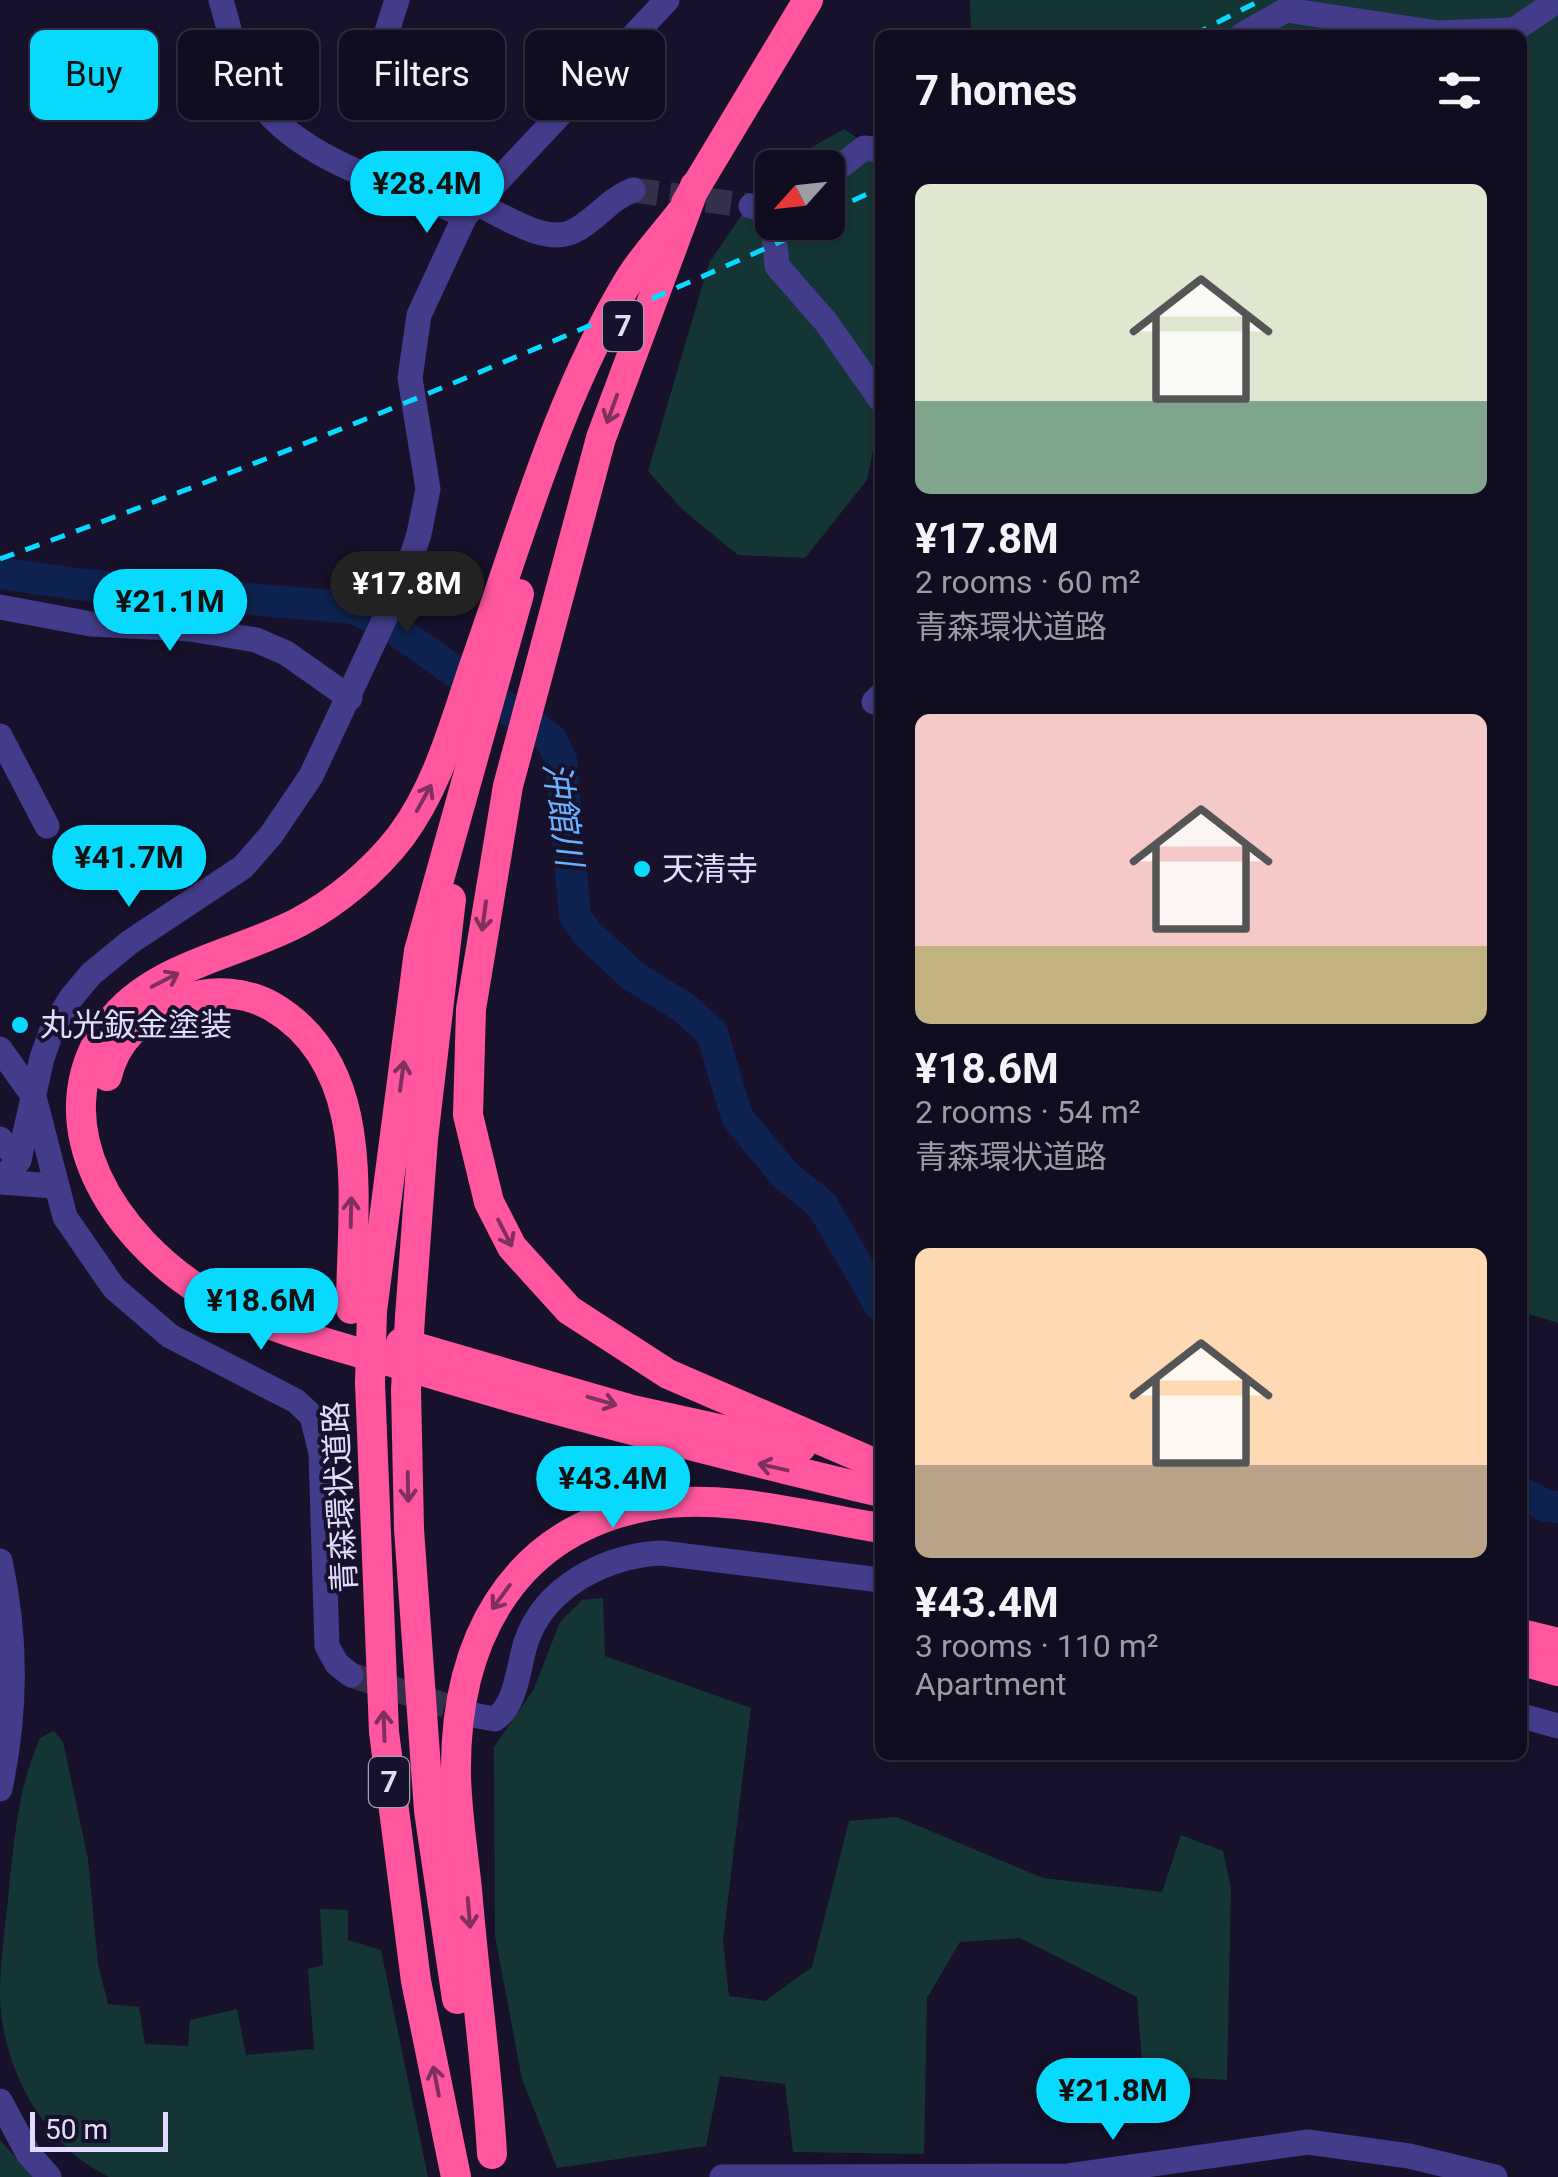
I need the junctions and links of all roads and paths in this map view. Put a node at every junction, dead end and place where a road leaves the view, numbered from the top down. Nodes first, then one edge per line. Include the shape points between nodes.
1 (220, 0) edge
2 (397, 0) edge
3 (667, 0) edge
4 (1558, 0) edge
5 (806, 6) edge
6 (388, 30) edge
7 (1251, 30) edge
8 (1424, 30) edge
9 (1514, 30) edge
10 (875, 149) edge
11 (845, 163) edge
12 (694, 186) junction
13 (634, 190) tunnel mouth
14 (470, 209) junction
15 (775, 240) edge
16 (875, 391) edge
17 (0, 609) edge
18 (354, 688) junction
19 (0, 736) edge
20 (461, 749) junction
21 (47, 826) dead end
22 (0, 1049) edge
23 (34, 1097) junction
24 (0, 1139) edge
25 (20, 1160) junction
26 (0, 1182) edge
27 (54, 1186) junction
28 (361, 1310) junction
29 (875, 1477) edge
30 (875, 1527) edge
31 (0, 1561) edge
32 (875, 1579) edge
33 (1527, 1635) edge
34 (1558, 1644) edge
35 (1527, 1662) edge
36 (1558, 1671) edge
37 (351, 1675) tunnel mouth
38 (478, 1716) dead end
39 (1527, 1717) edge
40 (1558, 1726) edge
41 (0, 1790) edge
42 (0, 2101) edge
43 (494, 2165) edge
44 (49, 2177) edge
45 (456, 2177) edge
46 (722, 2177) edge
47 (1496, 2177) edge

1 - 14 street via 242,69 275,122 332,158
2 - 6 street
3 - 14 street
4 - 9 street
5 - 12 highway, 7
7 - 8 street via 1286,10
10 - 11 street via 864,148
12 - 20 highway, 7 via 560,470
12 -> 29 highway via 601,438 508,786 466,1070 476,1157 512,1247 569,1310 668,1374
13 - 14 street via 614,197 575,231 551,237
14 - 18 street via 412,341 410,378 428,489 407,571
15 - 16 street via 777,266
17 - 18 street via 256,640
18 - 23 street via 311,776 243,867 130,942 71,998 53,1027
19 - 21 street
28 -> 20 highway via 419,951
29 -> 20 highway via 621,1431 252,1317 205,1294 145,1248 100,1188 80,1115 86,1078 110,1023 162,979 299,922 372,869
20 -> 43 highway, 青森環状道路 / 7, bridge via 410,1317 409,1529 429,1811 458,2005
22 - 23 street
23 - 25 street
23 - 27 street
24 - 25 street
25 - 26 street
26 - 27 street
27 - 37 street via 86,1252 141,1314 312,1416 321,1453 327,1646
28 -> 29 highway via 349,1128 322,1050 296,1021 263,1001 231,993 161,1008 132,1029 110,1061 102,1136 114,1178 139,1215 195,1268 316,1318
45 -> 28 highway, 青森環状道路 / 7 via 395,1839 373,1526 356,1446
30 -> 43 highway via 705,1504 650,1506 577,1528 543,1550 491,1611 462,1696 456,1776
31 - 41 street via 15,1676
32 - 38 street via 660,1553 627,1555 571,1582 528,1638 507,1711 495,1719
33 - 34 highway
35 - 36 highway
39 - 40 street
42 - 44 street
46 - 47 street via 1068,2176 1308,2142

